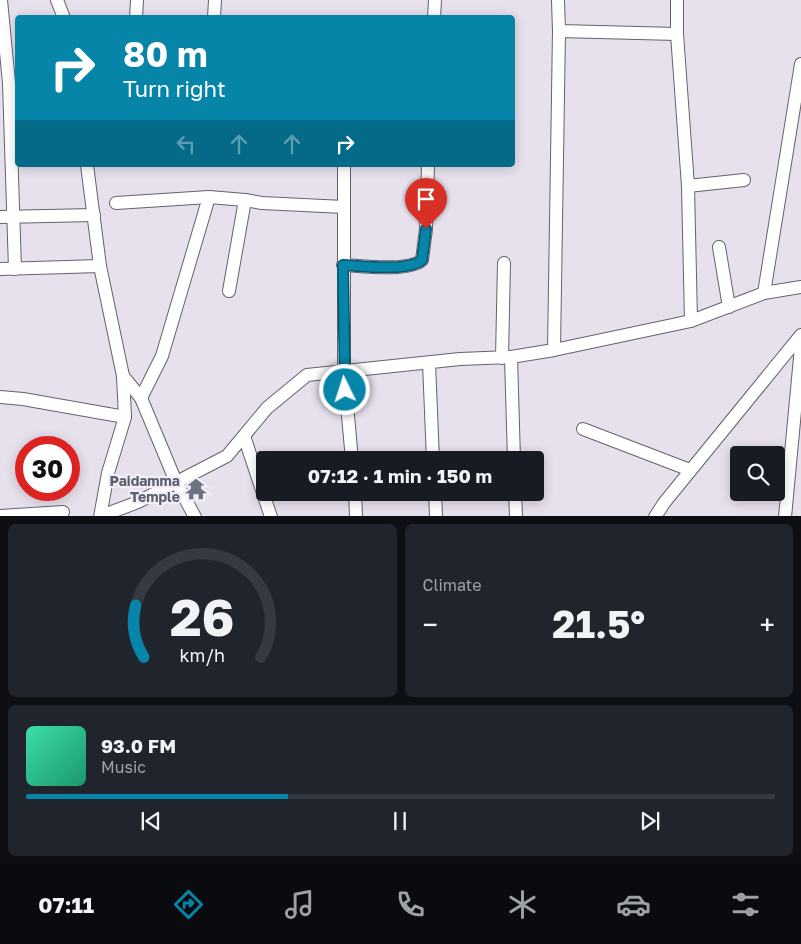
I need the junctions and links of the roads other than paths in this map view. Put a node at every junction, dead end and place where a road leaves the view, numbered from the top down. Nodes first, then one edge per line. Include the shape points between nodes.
1 (1, 0) edge
2 (58, 0) edge
3 (137, 0) edge
4 (215, 0) edge
5 (435, 0) edge
6 (558, 0) edge
7 (677, 0) edge
8 (63, 15) edge
9 (136, 15) edge
10 (214, 15) edge
11 (434, 15) edge
12 (2, 29) edge
13 (559, 31) junction
14 (677, 34) junction
15 (801, 64) edge
16 (9, 83) edge
17 (87, 167) edge
18 (344, 167) edge
19 (428, 167) edge
20 (744, 180) dead end
21 (688, 186) junction
22 (209, 197) junction
23 (245, 200) junction
24 (116, 203) dead end
25 (344, 207) junction
26 (94, 215) junction
27 (0, 217) edge
28 (14, 218) junction
29 (719, 248) dead end
30 (504, 264) dead end
31 (343, 265) junction
32 (100, 266) junction
33 (0, 269) edge
34 (15, 270) junction
35 (801, 287) edge
36 (229, 291) dead end
37 (764, 294) junction
38 (729, 307) junction
39 (691, 321) junction
40 (801, 335) edge
41 (801, 347) edge
42 (554, 350) junction
43 (801, 355) edge
44 (506, 357) junction
45 (429, 363) junction
46 (344, 372) junction
47 (123, 376) junction
48 (0, 397) edge
49 (140, 398) junction
50 (125, 417) junction
51 (583, 429) dead end
52 (244, 436) junction
53 (351, 451) edge
54 (433, 451) edge
55 (513, 451) edge
56 (690, 470) junction
57 (176, 482) junction
58 (355, 501) edge
59 (435, 501) edge
60 (515, 501) edge
61 (62, 512) dead end
62 (0, 516) edge
63 (100, 516) edge
64 (195, 516) edge
65 (271, 516) edge
66 (356, 516) edge
67 (436, 516) edge
68 (516, 516) edge
69 (655, 516) edge
70 (785, 516) edge

1 - 12 street
2 - 8 street
3 - 9 street
4 - 10 street
5 - 11 street
6 - 13 street
7 - 14 street
12 - 16 street
13 - 14 street
13 - 42 street
14 - 21 street
15 - 37 street
16 - 28 street
17 - 26 street
18 - 25 street
19 - 31 street via 422,260 404,266
20 - 21 street
21 - 39 street
22 - 23 street
22 - 24 street
22 - 49 street via 162,356
23 - 25 street
23 - 36 street
25 - 31 street
26 - 28 street
26 - 32 street
27 - 28 street
28 - 34 street
29 - 38 street
30 - 44 street
31 - 46 street
32 - 34 street
32 - 47 street
33 - 34 street
35 - 37 street
37 - 38 street
38 - 39 street
39 - 42 street
40 - 56 street
41 - 43 street
42 - 44 street
43 - 70 street
44 - 45 street
44 - 55 street
45 - 46 street
45 - 54 street
46 - 52 street via 307,374 267,408
46 - 53 street
47 - 49 street
47 - 50 street
48 - 50 street
49 - 57 street
50 - 63 street via 108,473
51 - 56 street
52 - 57 street via 227,456
52 - 65 street
56 - 69 street
57 - 63 street via 138,502
57 - 64 street
58 - 66 street
59 - 67 street
60 - 68 street
61 - 62 street

